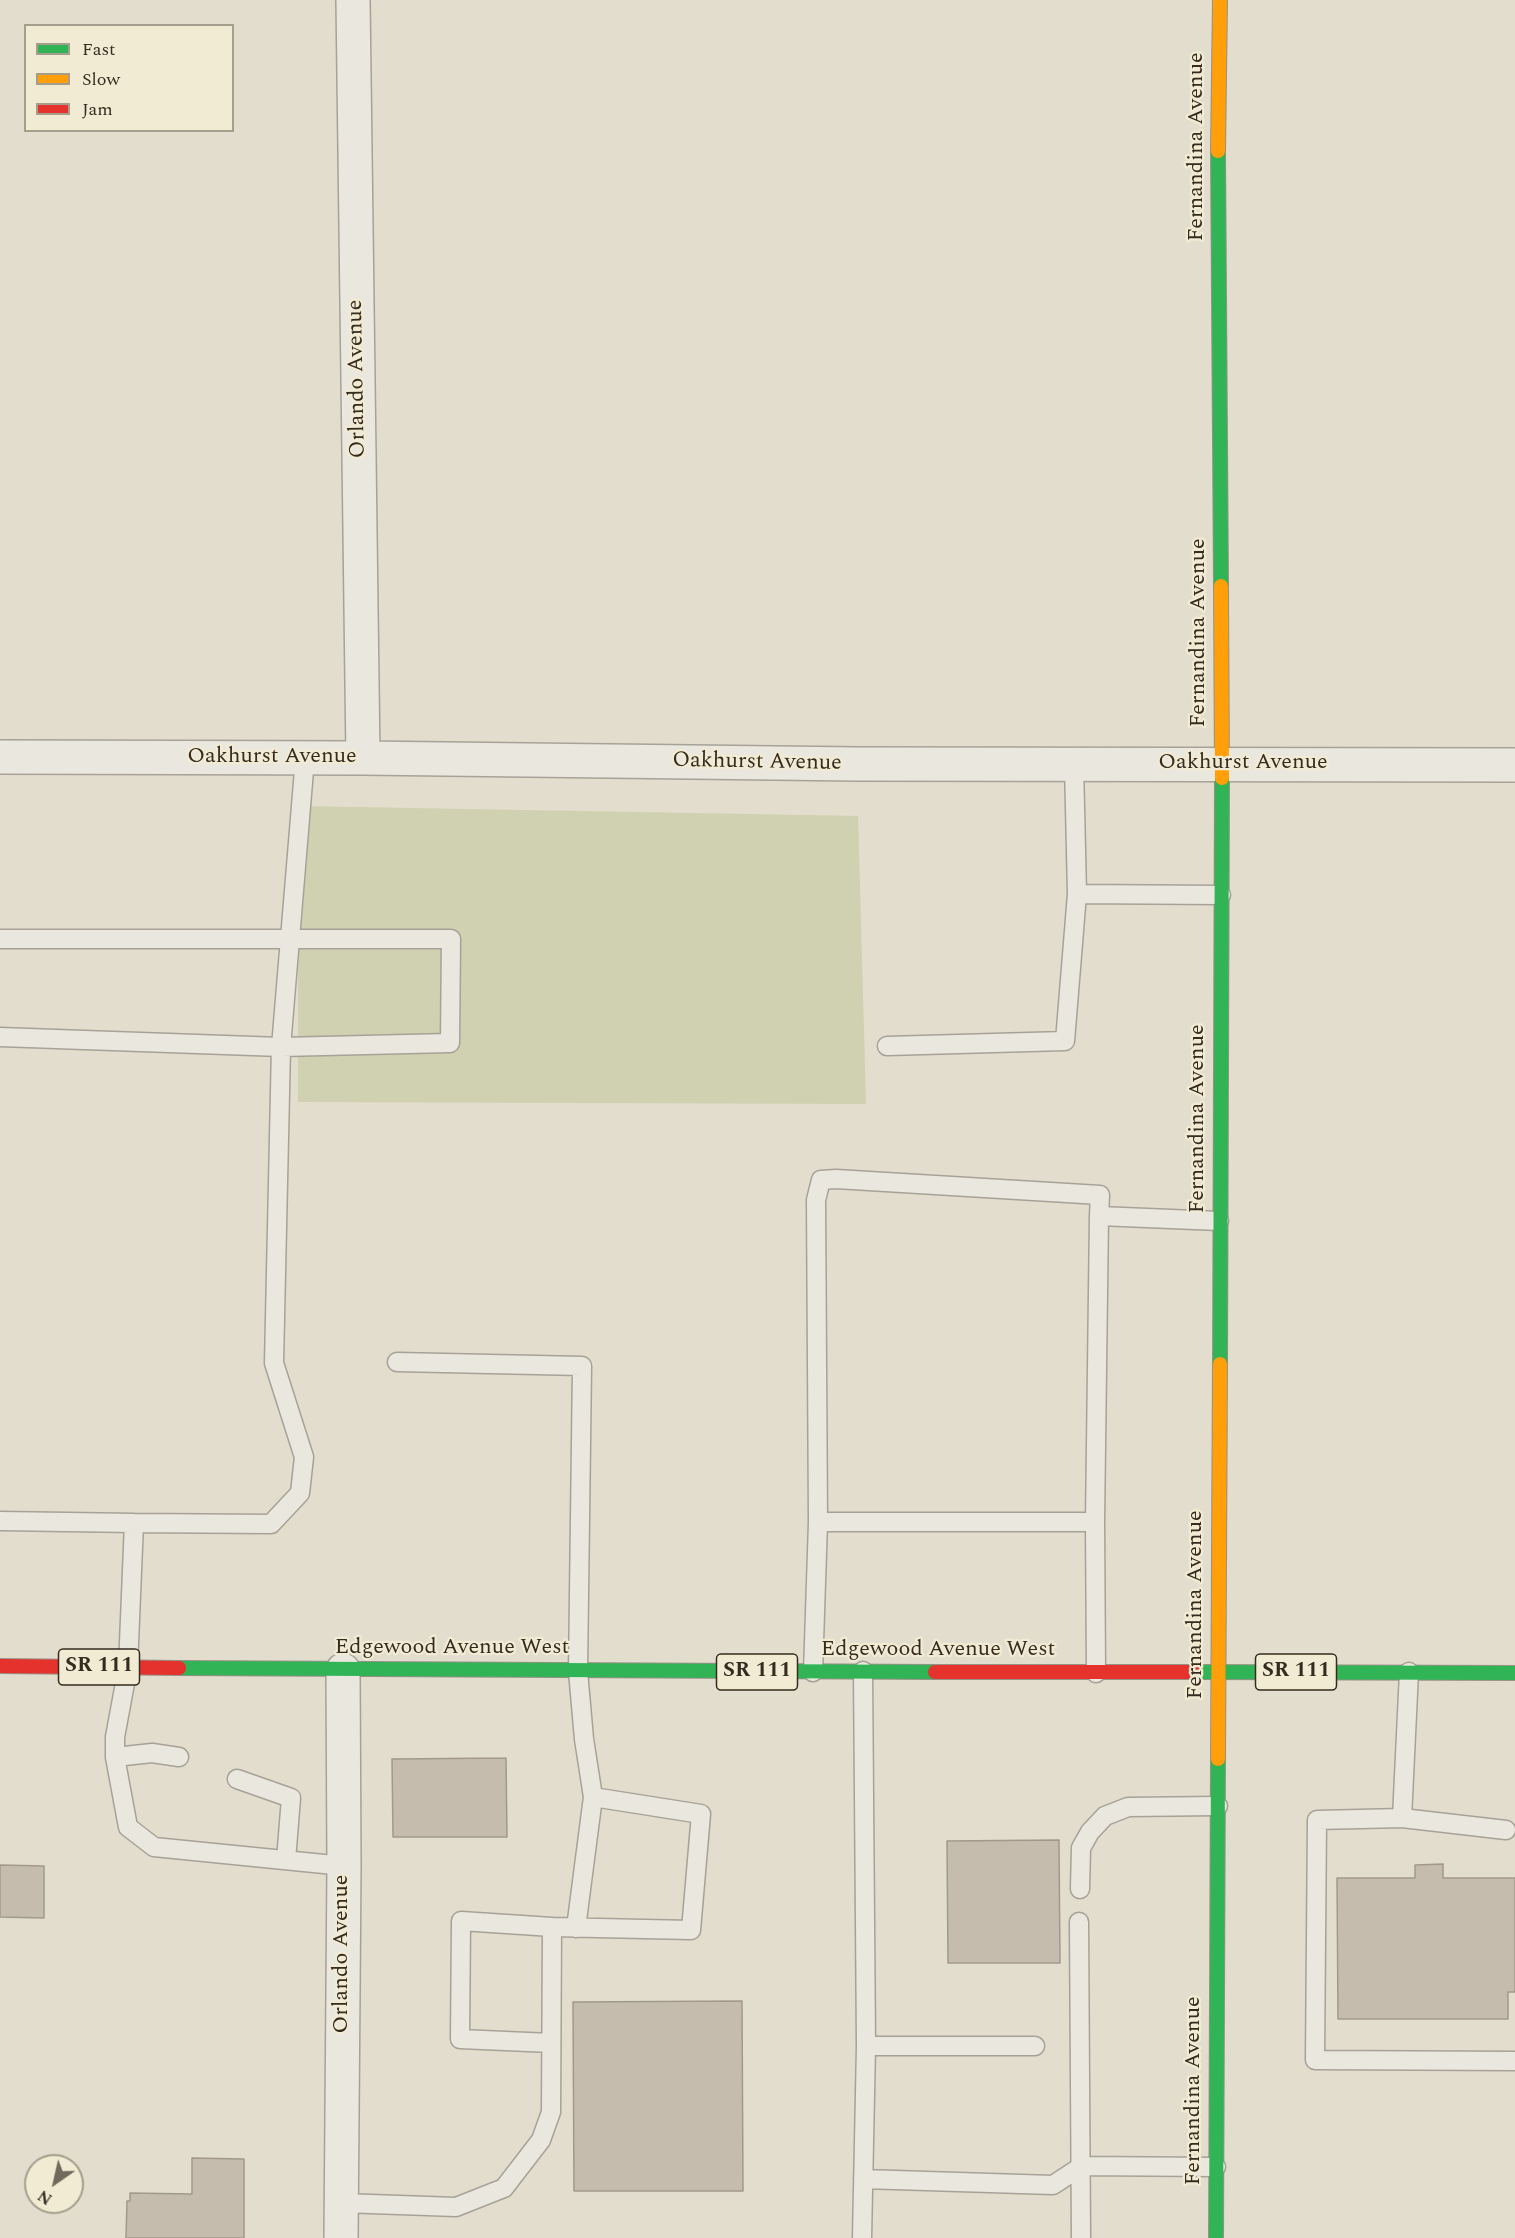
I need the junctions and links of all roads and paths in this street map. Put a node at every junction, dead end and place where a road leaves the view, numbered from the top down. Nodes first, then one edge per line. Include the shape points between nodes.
1 (353, 0) edge
2 (1220, 0) edge
3 (0, 757) edge
4 (305, 758) junction
5 (363, 758) junction
6 (1074, 764) junction
7 (1222, 764) junction
8 (1515, 765) edge
9 (1077, 894) junction
10 (1221, 895) junction
11 (0, 939) edge
12 (290, 941) junction
13 (0, 1037) edge
14 (887, 1046) dead end
15 (281, 1047) junction
16 (1099, 1216) junction
17 (1219, 1221) junction
18 (397, 1362) dead end
19 (0, 1521) edge
20 (818, 1522) junction
21 (1095, 1522) junction
22 (134, 1524) junction
23 (0, 1666) edge
24 (128, 1667) junction
25 (343, 1670) junction
26 (578, 1671) junction
27 (863, 1671) junction
28 (1217, 1671) junction
29 (813, 1672) junction
30 (1409, 1672) junction
31 (1096, 1673) junction
32 (1515, 1673) edge
33 (115, 1757) junction
34 (179, 1757) dead end
35 (237, 1779) dead end
36 (593, 1797) junction
37 (1218, 1806) junction
38 (1402, 1818) junction
39 (1506, 1830) dead end
40 (286, 1860) junction
41 (344, 1866) junction
42 (1080, 1889) dead end
43 (1079, 1922) dead end
44 (552, 1926) junction
45 (576, 1928) junction
46 (551, 2043) junction
47 (866, 2046) junction
48 (1035, 2046) dead end
49 (1515, 2061) edge
50 (1082, 2166) junction
51 (1216, 2167) junction
52 (863, 2179) junction
53 (342, 2204) junction
54 (341, 2238) edge
55 (862, 2238) edge
56 (1082, 2238) edge
57 (1216, 2238) edge

1 - 5 street, Orlando Avenue
2 - 7 street, Fernandina Avenue
3 - 4 street, Oakhurst Avenue
4 - 5 street, Oakhurst Avenue
4 - 12 lane
5 - 6 street, Oakhurst Avenue
6 - 7 street, Oakhurst Avenue
6 - 9 lane
7 - 8 street, Oakhurst Avenue
7 - 10 street, Fernandina Avenue
9 - 10 lane
9 - 14 lane via 1065,1041
10 - 17 street, Fernandina Avenue
11 - 12 lane
12 - 15 lane
12 - 15 lane via 451,939 450,1043
13 - 15 lane
15 - 22 lane via 274,1363 304,1457 300,1493 271,1524
16 - 17 lane
16 - 20 lane via 1100,1195 821,1180 816,1200
16 - 21 lane
17 - 28 street, Fernandina Avenue
18 - 26 lane via 582,1366
19 - 22 lane
20 - 21 lane
20 - 29 lane
21 - 31 lane
22 - 24 lane
23 - 24 street, Edgewood Avenue West / SR 111
24 - 25 street, Edgewood Avenue West / SR 111
24 - 33 lane
25 - 26 street, Edgewood Avenue West / SR 111
25 - 41 street, Orlando Avenue
26 - 29 street, Edgewood Avenue West / SR 111
26 - 36 lane
27 - 29 street, Edgewood Avenue West / SR 111
27 - 31 street, Edgewood Avenue West / SR 111
27 - 47 lane
28 - 30 street, Edgewood Avenue West / SR 111
28 - 31 street, Edgewood Avenue West / SR 111
28 - 37 street, Fernandina Avenue
30 - 32 street, Edgewood Avenue West / SR 111
30 - 38 lane
33 - 34 lane
33 - 40 lane via 128,1827 154,1847
35 - 40 lane via 291,1798
36 - 45 lane
36 - 45 lane via 701,1814 691,1930
37 - 42 lane via 1128,1807 1105,1816 1081,1848
37 - 51 street, Fernandina Avenue
38 - 39 lane
38 - 49 lane via 1317,1820 1315,2060
40 - 41 lane
41 - 53 street, Orlando Avenue
43 - 50 lane
44 - 45 lane
44 - 46 lane
44 - 46 lane via 461,1921 460,2039
46 - 53 lane via 550,2112 541,2140 504,2188 456,2207
47 - 48 lane
47 - 52 lane
50 - 51 lane
50 - 52 lane via 1053,2185
50 - 56 lane
51 - 57 street, Fernandina Avenue
52 - 55 lane
53 - 54 street, Orlando Avenue

